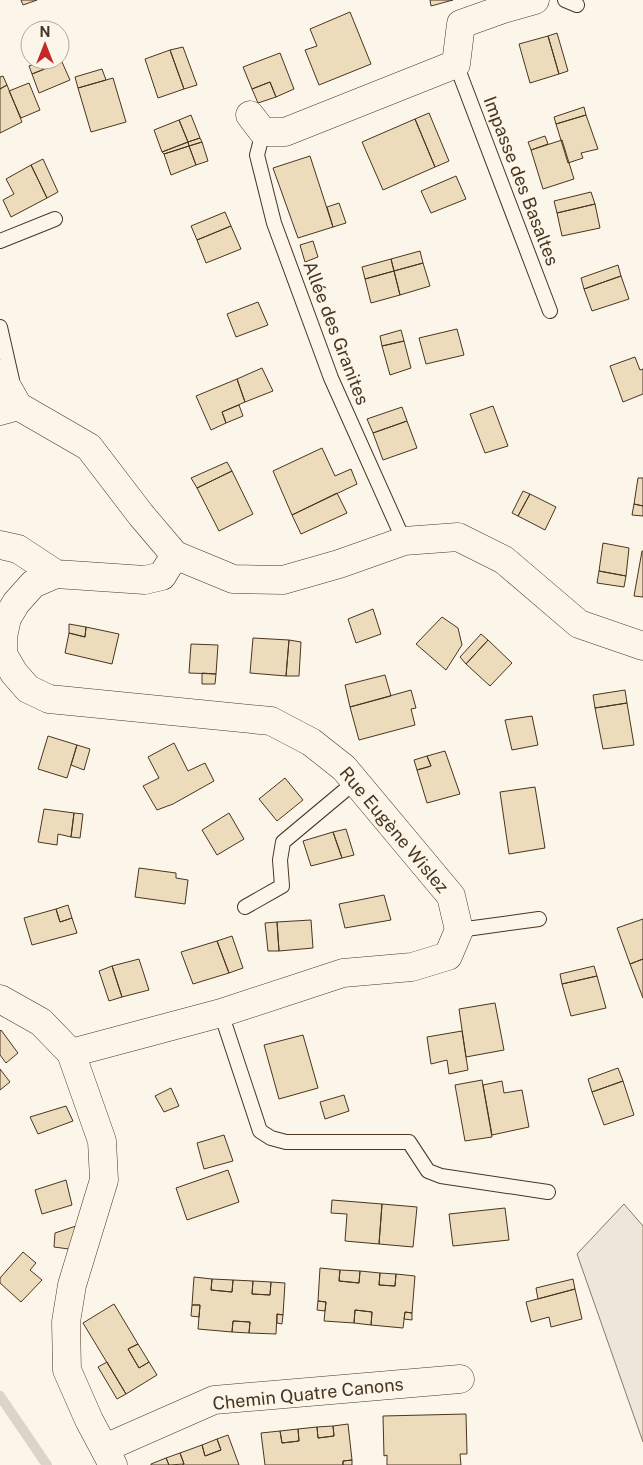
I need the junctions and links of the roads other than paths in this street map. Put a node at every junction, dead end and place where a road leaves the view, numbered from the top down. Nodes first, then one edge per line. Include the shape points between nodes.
1 (535, 0) edge
2 (456, 64) junction
3 (257, 124) joint
4 (56, 219) dead end
5 (0, 241) edge
6 (550, 311) dead end
7 (0, 327) edge
8 (0, 374) edge
9 (9, 408) edge
10 (404, 541) junction
11 (0, 545) edge
12 (175, 555) junction
13 (56, 574) junction
14 (643, 646) edge
15 (356, 781) junction
16 (245, 907) dead end
17 (539, 919) dead end
18 (459, 930) junction
19 (0, 999) edge
20 (221, 1013) junction
21 (71, 1053) junction
22 (548, 1192) dead end
23 (460, 1379) dead end
24 (109, 1457) edge

1 - 2 street via 461,24
2 - 3 street via 285,132
2 - 6 lane, Impasse des Basaltes
3 - 10 lane, Allée des Granites via 257,155 274,223 331,378
4 - 5 lane
7 - 9 lane
8 - 9 street
9 - 12 street via 89,447
10 - 12 street via 284,580 233,579
10 - 14 street via 458,537 504,560 578,624
11 - 13 street via 18,549
12 - 13 street, Rue Eugène Wislez via 162,576 145,580
13 - 15 street, Rue Eugène Wislez via 33,584 7,618 3,654 28,689 49,699 271,721 311,742
15 - 16 lane via 284,842 280,860 282,886
15 - 18 street, Rue Eugène Wislez via 451,896
17 - 18 lane
18 - 20 street via 448,956 412,967 343,973
19 - 21 street, Chemin Quatre Canons via 41,1022
20 - 21 street
20 - 22 lane via 260,1131 271,1138 286,1142 409,1142 428,1171 441,1176
21 - 24 street, Chemin Quatre Canons via 102,1141 104,1180 72,1285 66,1322 67,1370 88,1420
23 - 24 street, Chemin Quatre Canons via 214,1400

